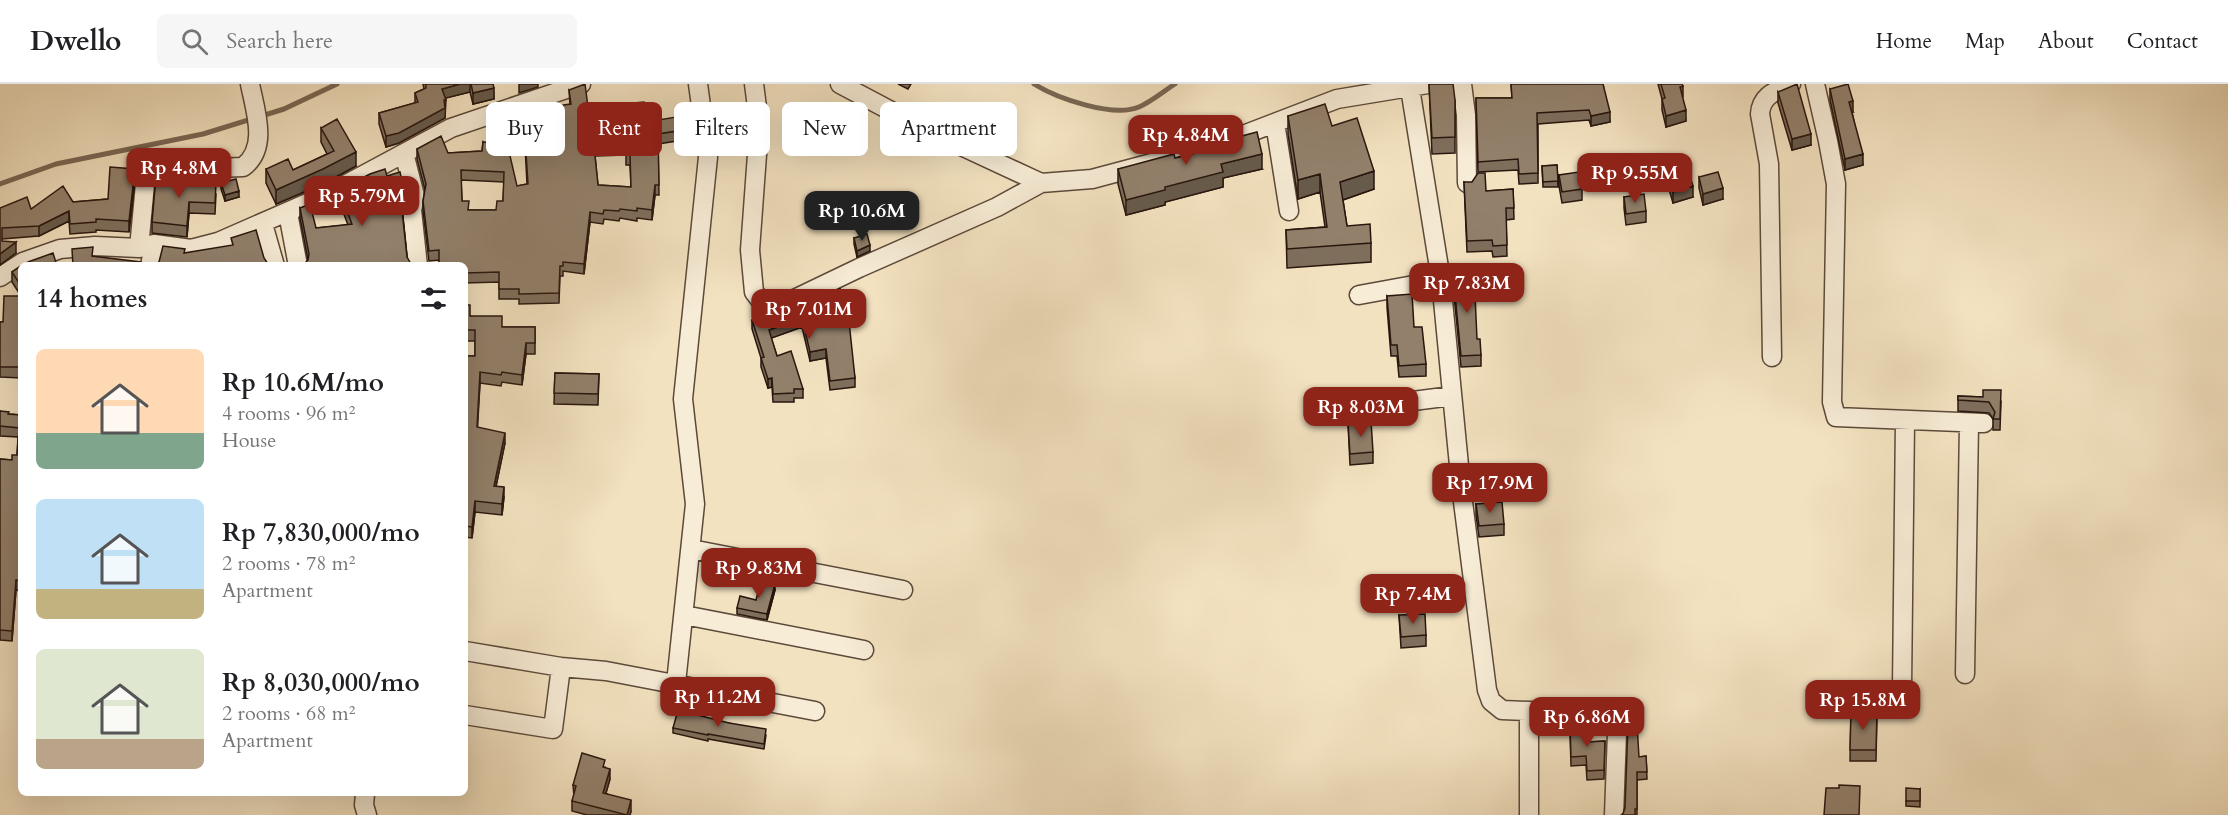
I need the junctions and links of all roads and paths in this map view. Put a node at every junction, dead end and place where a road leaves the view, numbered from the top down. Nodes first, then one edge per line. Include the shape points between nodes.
1 (250, 84) edge
2 (581, 84) edge
3 (698, 84) edge
4 (754, 84) edge
5 (840, 84) edge
6 (1462, 84) edge
7 (1791, 84) edge
8 (1815, 84) edge
9 (1419, 86) edge
10 (1275, 123) junction
11 (404, 153) junction
12 (1041, 183) junction
13 (1467, 183) edge
14 (1289, 211) dead end
15 (288, 213) junction
16 (263, 224) junction
17 (147, 246) junction
18 (22, 262) edge
19 (149, 262) edge
20 (274, 262) edge
21 (297, 262) edge
22 (418, 262) edge
23 (18, 265) edge
24 (0, 277) edge
25 (1441, 280) junction
26 (1359, 295) dead end
27 (1772, 357) dead end
28 (1452, 396) junction
29 (1366, 407) dead end
30 (1905, 420) junction
31 (691, 549) junction
32 (903, 590) dead end
33 (684, 615) junction
34 (864, 650) dead end
35 (468, 652) edge
36 (561, 667) junction
37 (1965, 674) dead end
38 (676, 683) junction
39 (1902, 688) dead end
40 (815, 711) dead end
41 (1528, 711) junction
42 (468, 716) edge
43 (365, 796) edge
44 (367, 815) edge
45 (1529, 815) edge
46 (1614, 815) edge

1 - 17 street via 259,134 253,158 243,167 161,170 149,174 145,184
2 - 11 street via 451,128
3 - 31 street via 708,157 683,399 695,490
4 - 12 street via 758,141 751,261 754,292 759,301 770,307 987,212
5 - 12 street
6 - 13 street
7 - 27 street via 1763,99 1760,114 1769,165
8 - 30 street via 1836,184 1832,402 1836,417
9 - 10 street via 1336,99
9 - 25 street
10 - 12 street via 1212,147 1103,176
10 - 14 street
11 - 15 street
11 - 22 street via 415,196 412,210
15 - 16 street
15 - 21 street
16 - 17 street via 191,249
16 - 20 street
17 - 18 street via 60,249
17 - 19 street
23 - 24 street
25 - 26 street
25 - 28 street
28 - 29 street
28 - 41 street via 1487,690 1495,706 1502,710
30 - 37 street via 1976,423
30 - 39 street
31 - 32 street
31 - 33 street
33 - 34 street
33 - 38 street
35 - 36 street
36 - 38 street
36 - 42 street via 552,735
38 - 40 street
41 - 45 street
41 - 46 street via 1611,716 1617,733
43 - 44 street

